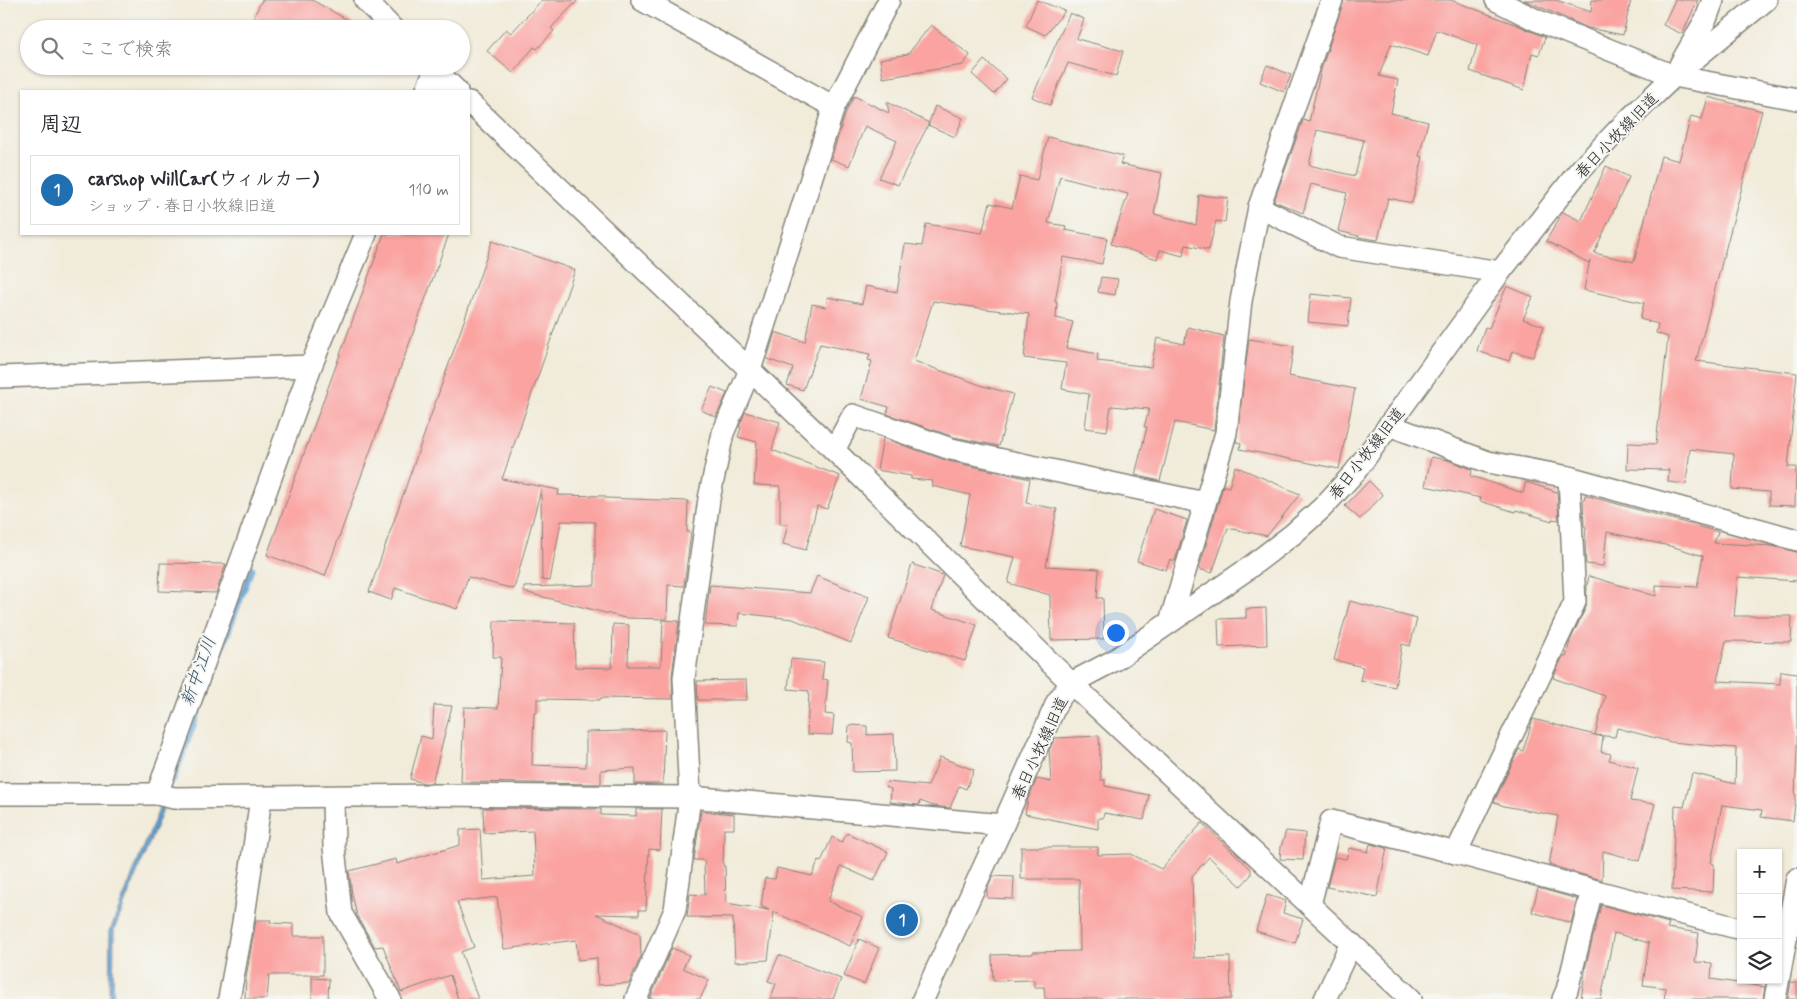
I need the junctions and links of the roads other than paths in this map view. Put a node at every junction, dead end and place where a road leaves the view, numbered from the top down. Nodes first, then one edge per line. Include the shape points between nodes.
1 (365, 0) edge
2 (642, 0) edge
3 (889, 0) edge
4 (1332, 0) edge
5 (1496, 0) edge
6 (1713, 0) edge
7 (1766, 0) edge
8 (384, 20) edge
9 (431, 75) edge
10 (440, 75) edge
11 (1674, 76) junction
12 (426, 90) edge
13 (456, 90) edge
14 (1797, 99) edge
15 (470, 103) edge
16 (834, 107) junction
17 (1259, 207) junction
18 (366, 235) edge
19 (1500, 272) junction
20 (311, 366) junction
21 (750, 370) junction
22 (0, 377) edge
23 (1389, 425) junction
24 (834, 450) junction
25 (1570, 477) junction
26 (1205, 503) junction
27 (1797, 540) edge
28 (1170, 622) junction
29 (1071, 683) junction
30 (0, 794) edge
31 (157, 794) junction
32 (333, 797) junction
33 (690, 797) junction
34 (261, 798) junction
35 (1003, 825) junction
36 (1456, 853) junction
37 (1797, 879) edge
38 (1592, 890) junction
39 (1310, 905) junction
40 (1737, 928) edge
41 (1782, 940) edge
42 (1351, 943) junction
43 (1777, 984) edge
44 (229, 999) edge
45 (390, 999) edge
46 (636, 999) edge
47 (923, 999) edge
48 (1325, 999) edge
49 (1411, 999) edge
50 (1563, 999) edge
51 (1775, 999) edge

1 - 8 street
2 - 16 street
3 - 16 street
4 - 17 street
5 - 11 street via 1536,20
6 - 11 street
7 - 11 street, 春日小牧線旧道
9 - 12 street
10 - 13 street
11 - 14 street
11 - 19 street, 春日小牧線旧道 via 1579,171
15 - 21 street
16 - 21 street
17 - 19 street via 1339,247
17 - 26 street via 1241,301 1226,433
18 - 20 street
19 - 23 street, 春日小牧線旧道
20 - 22 street
20 - 31 street
21 - 24 street
21 - 33 street via 723,433 708,508 684,678
23 - 25 street via 1488,462
23 - 28 street, 春日小牧線旧道 via 1355,472 1300,528
24 - 26 street via 853,415 951,449
24 - 29 street
25 - 27 street
25 - 36 street via 1575,602
26 - 28 street
28 - 29 street, 春日小牧線旧道 via 1115,660
29 - 35 street, 春日小牧線旧道 via 1057,702
29 - 39 street
30 - 31 street
31 - 34 street via 174,798
32 - 33 street
32 - 34 street
32 - 45 street via 341,913
33 - 35 street
33 - 46 street via 675,910
34 - 44 street
35 - 47 street, 春日小牧線旧道
36 - 38 street
36 - 39 street via 1331,821
37 - 41 street
38 - 40 street
38 - 50 street via 1568,990
39 - 42 street
42 - 48 street
42 - 49 street
43 - 51 street

